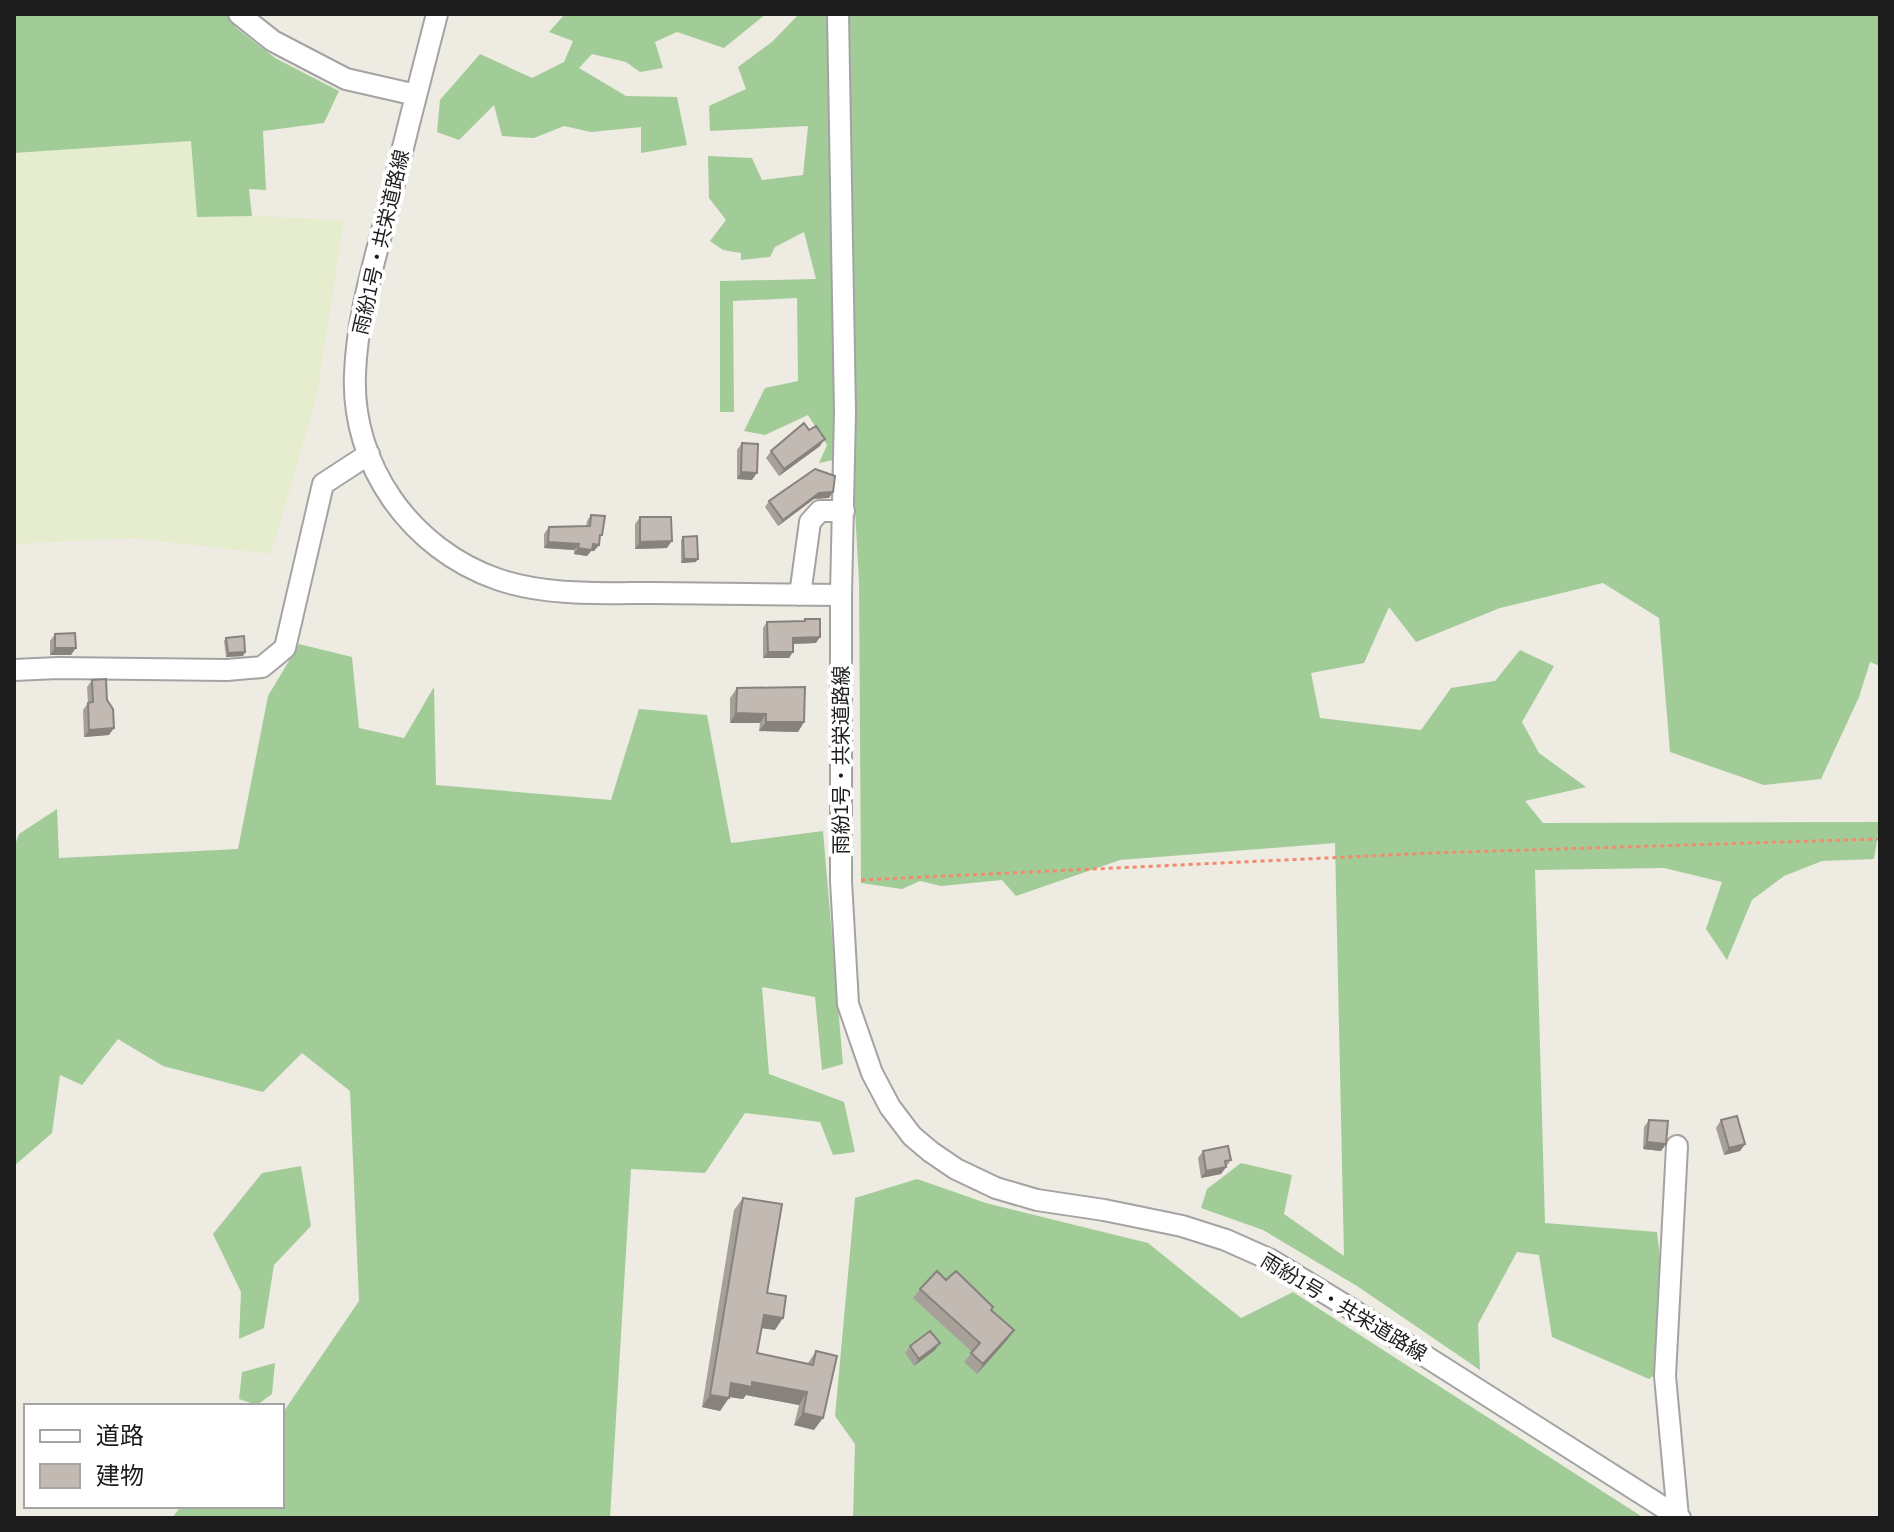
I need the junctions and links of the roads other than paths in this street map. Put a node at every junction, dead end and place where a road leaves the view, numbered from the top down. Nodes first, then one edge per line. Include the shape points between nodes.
1 (239, 14) edge
2 (437, 14) edge
3 (838, 14) edge
4 (416, 95) junction
5 (369, 454) junction
6 (844, 511) junction
7 (800, 595) junction
8 (841, 595) junction
9 (14, 670) edge
10 (1677, 1146) dead end
11 (1679, 1518) edge

1 - 4 street via 273,41 346,79
2 - 4 street, 雨紛1号・共栄道路線
3 - 6 street
4 - 5 street, 雨紛1号・共栄道路線 via 359,323 355,377
5 - 7 street, 雨紛1号・共栄道路線 via 382,487 409,522 432,544 498,579 587,593
5 - 9 street via 323,484 285,648 262,667
6 - 7 street via 820,511 810,522
6 - 8 street
7 - 8 street, 雨紛1号・共栄道路線
8 - 11 street, 雨紛1号・共栄道路線 via 841,881 848,1004 872,1073 912,1136 956,1169 996,1188 1182,1226 1271,1260
10 - 11 street via 1665,1376

